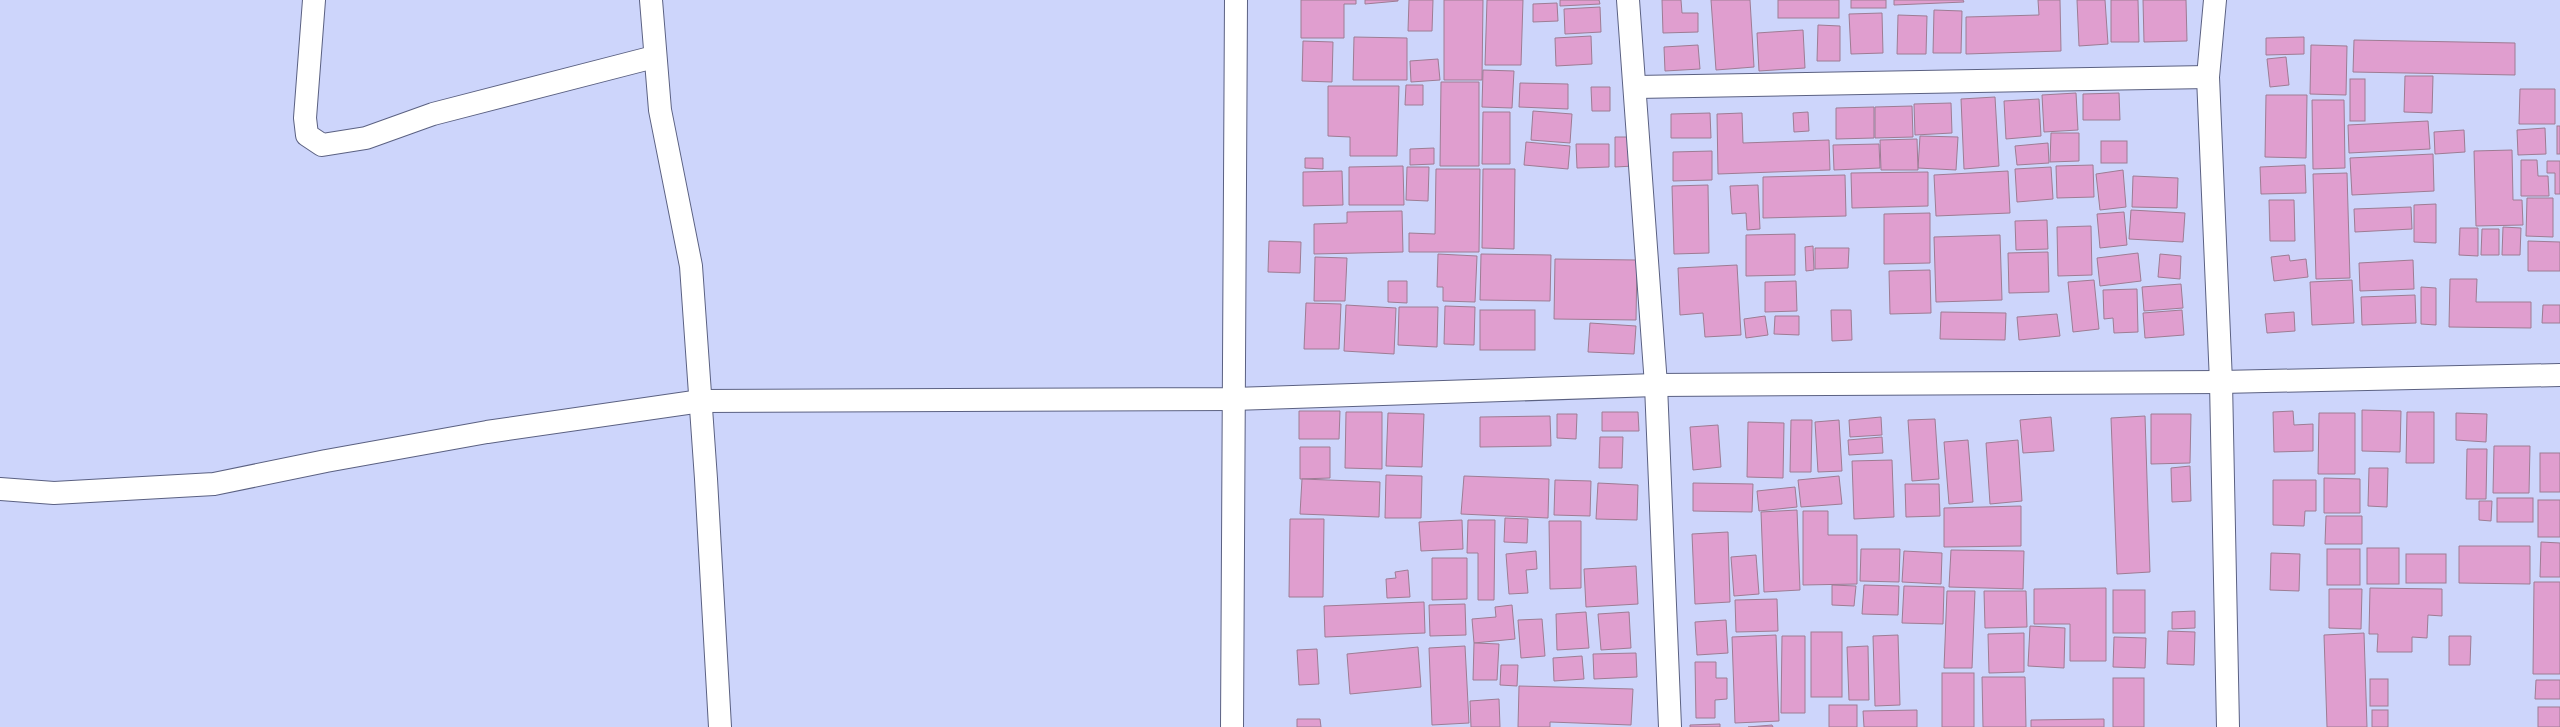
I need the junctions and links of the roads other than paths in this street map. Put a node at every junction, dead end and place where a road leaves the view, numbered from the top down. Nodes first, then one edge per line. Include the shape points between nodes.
1 (314, 0) edge
2 (651, 0) edge
3 (1236, 0) edge
4 (1628, 0) edge
5 (2215, 0) edge
6 (654, 57) junction
7 (2208, 77) junction
8 (1636, 87) junction
9 (2560, 374) edge
10 (2221, 382) junction
11 (1656, 385) junction
12 (1233, 399) junction
13 (701, 401) junction
14 (0, 489) edge
15 (720, 727) edge
16 (1232, 727) edge
17 (1670, 727) edge
18 (2228, 727) edge

1 - 6 street via 305,118 307,135 322,144 366,138 433,114
2 - 6 street
3 - 12 street
4 - 8 street
5 - 7 street
6 - 13 street via 660,110 691,266
7 - 8 street
7 - 10 street
8 - 11 street
9 - 10 street
10 - 11 street
10 - 18 street
11 - 12 street
11 - 17 street
12 - 13 street
12 - 16 street
13 - 14 street via 472,435 214,484 54,492
13 - 15 street

